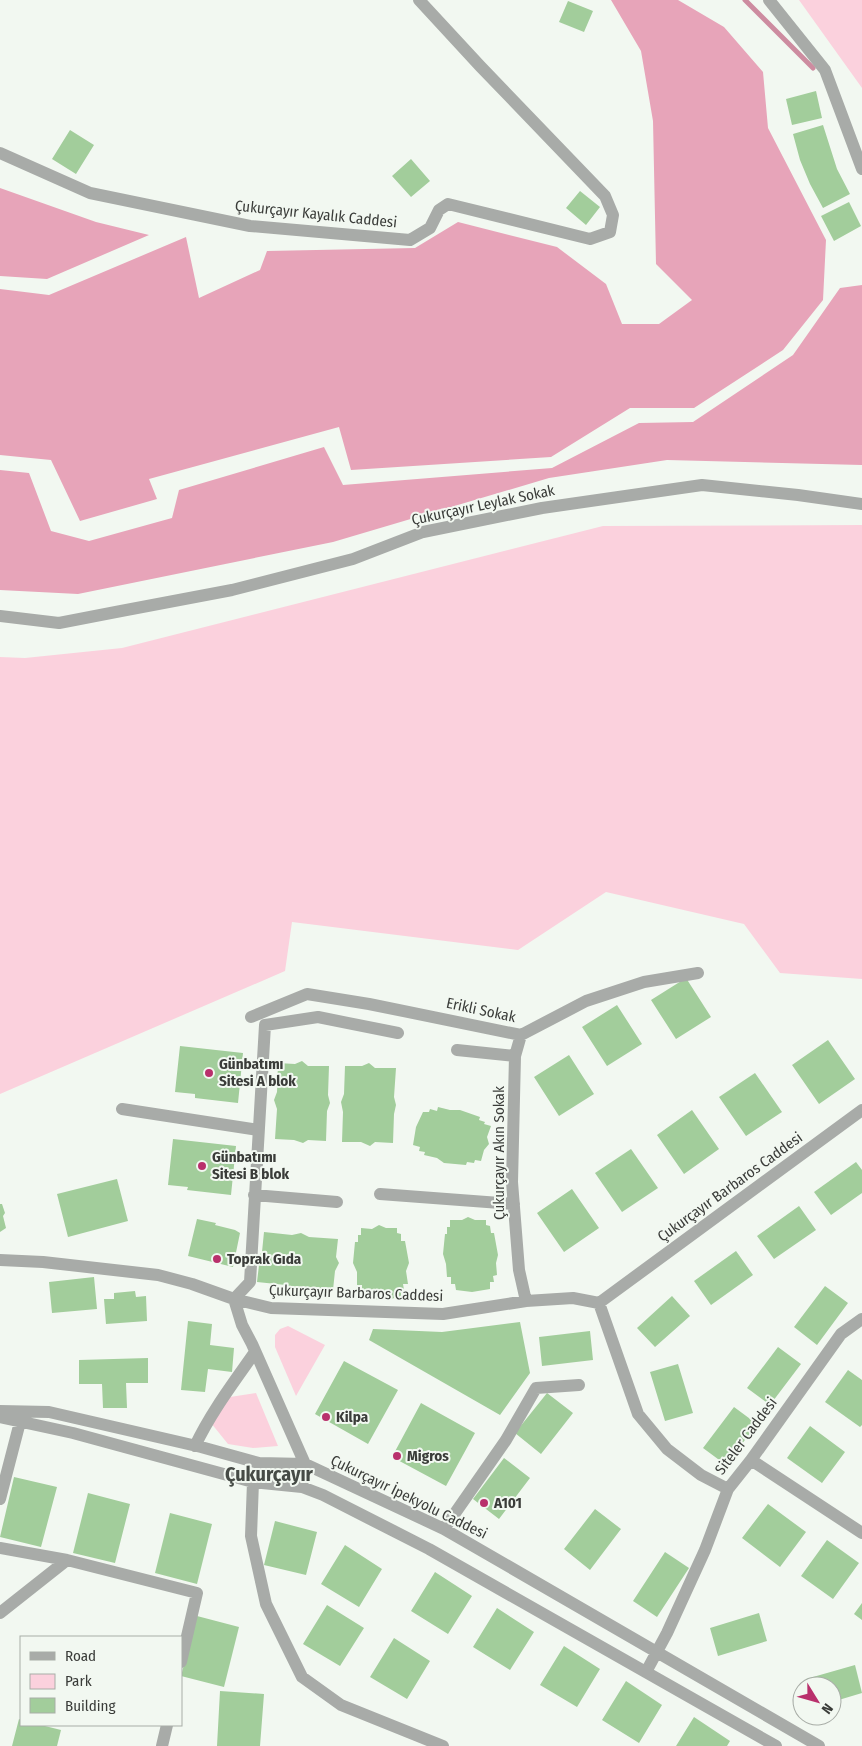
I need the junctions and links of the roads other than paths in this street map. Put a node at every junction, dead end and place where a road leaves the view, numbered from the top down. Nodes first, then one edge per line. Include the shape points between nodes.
1 (419, 0) edge
2 (769, 0) edge
3 (0, 153) edge
4 (862, 169) edge
5 (862, 504) edge
6 (0, 616) edge
7 (698, 974) dead end
8 (252, 1016) dead end
9 (398, 1033) dead end
10 (521, 1035) junction
11 (457, 1050) dead end
12 (515, 1056) junction
13 (122, 1110) dead end
14 (862, 1110) edge
15 (258, 1130) junction
16 (380, 1194) dead end
17 (254, 1195) junction
18 (337, 1202) dead end
19 (514, 1204) junction
20 (0, 1260) edge
21 (234, 1300) junction
22 (526, 1301) junction
23 (599, 1303) junction
24 (862, 1319) edge
25 (255, 1352) junction
26 (579, 1384) dead end
27 (0, 1411) edge
28 (0, 1417) edge
29 (20, 1422) junction
30 (195, 1446) junction
31 (750, 1460) junction
32 (305, 1464) junction
33 (252, 1482) junction
34 (302, 1487) junction
35 (728, 1489) junction
36 (0, 1499) edge
37 (444, 1529) junction
38 (862, 1533) edge
39 (0, 1548) edge
40 (66, 1560) junction
41 (0, 1613) edge
42 (656, 1653) junction
43 (182, 1658) edge
44 (646, 1672) junction
45 (167, 1726) edge
46 (162, 1746) edge
47 (443, 1746) edge
48 (776, 1746) edge
49 (819, 1746) edge

1 - 3 street, Çukurçayır Kayalık Caddesi via 605,196 613,216 610,232 590,239 448,204 439,210 430,228 410,240 250,226 90,193
2 - 4 street via 825,70
5 - 6 street, Çukurçayır Leylak Sokak via 702,484 542,508 423,532 353,559 232,590 121,612 59,623
7 - 10 street, Erikli Sokak via 644,982 586,1001
8 - 10 street, Erikli Sokak via 307,994
9 - 15 street via 318,1018 265,1024
10 - 12 street, Çukurçayır Akın Sokak
11 - 12 street
12 - 19 street, Çukurçayır Akın Sokak
13 - 15 street
14 - 23 street, Çukurçayır Barbaros Caddesi
15 - 17 street
16 - 19 street
17 - 18 street
17 - 21 street via 250,1282
19 - 22 street, Çukurçayır Akın Sokak via 519,1270
20 - 21 street, Çukurçayır Barbaros Caddesi via 90,1266 158,1275
21 - 22 street, Çukurçayır Barbaros Caddesi via 271,1308 444,1314
21 - 25 street
22 - 23 street, Çukurçayır Barbaros Caddesi via 573,1298
23 - 35 street via 638,1414 668,1449 701,1475
24 - 31 street, Siteler Caddesi via 840,1334
25 - 30 street via 202,1430
25 - 32 street
26 - 37 street via 536,1388 506,1440
27 - 30 street, Çukurçayır İpekyolu Caddesi via 49,1412
28 - 29 street
29 - 33 street via 73,1433
29 - 36 street
30 - 32 street, Çukurçayır İpekyolu Caddesi via 259,1463
31 - 35 street, Siteler Caddesi
31 - 38 street
32 - 34 street
32 - 37 street, Çukurçayır İpekyolu Caddesi
33 - 34 street
33 - 47 street via 251,1536 266,1604 302,1677 340,1705
34 - 44 street via 429,1549
35 - 42 street, Siteler Caddesi via 705,1550
37 - 42 street, Çukurçayır İpekyolu Caddesi
39 - 40 street
40 - 41 street
40 - 43 street via 197,1593
42 - 44 street, Siteler Caddesi
42 - 49 street, Çukurçayır İpekyolu Caddesi
44 - 48 street
45 - 46 street

